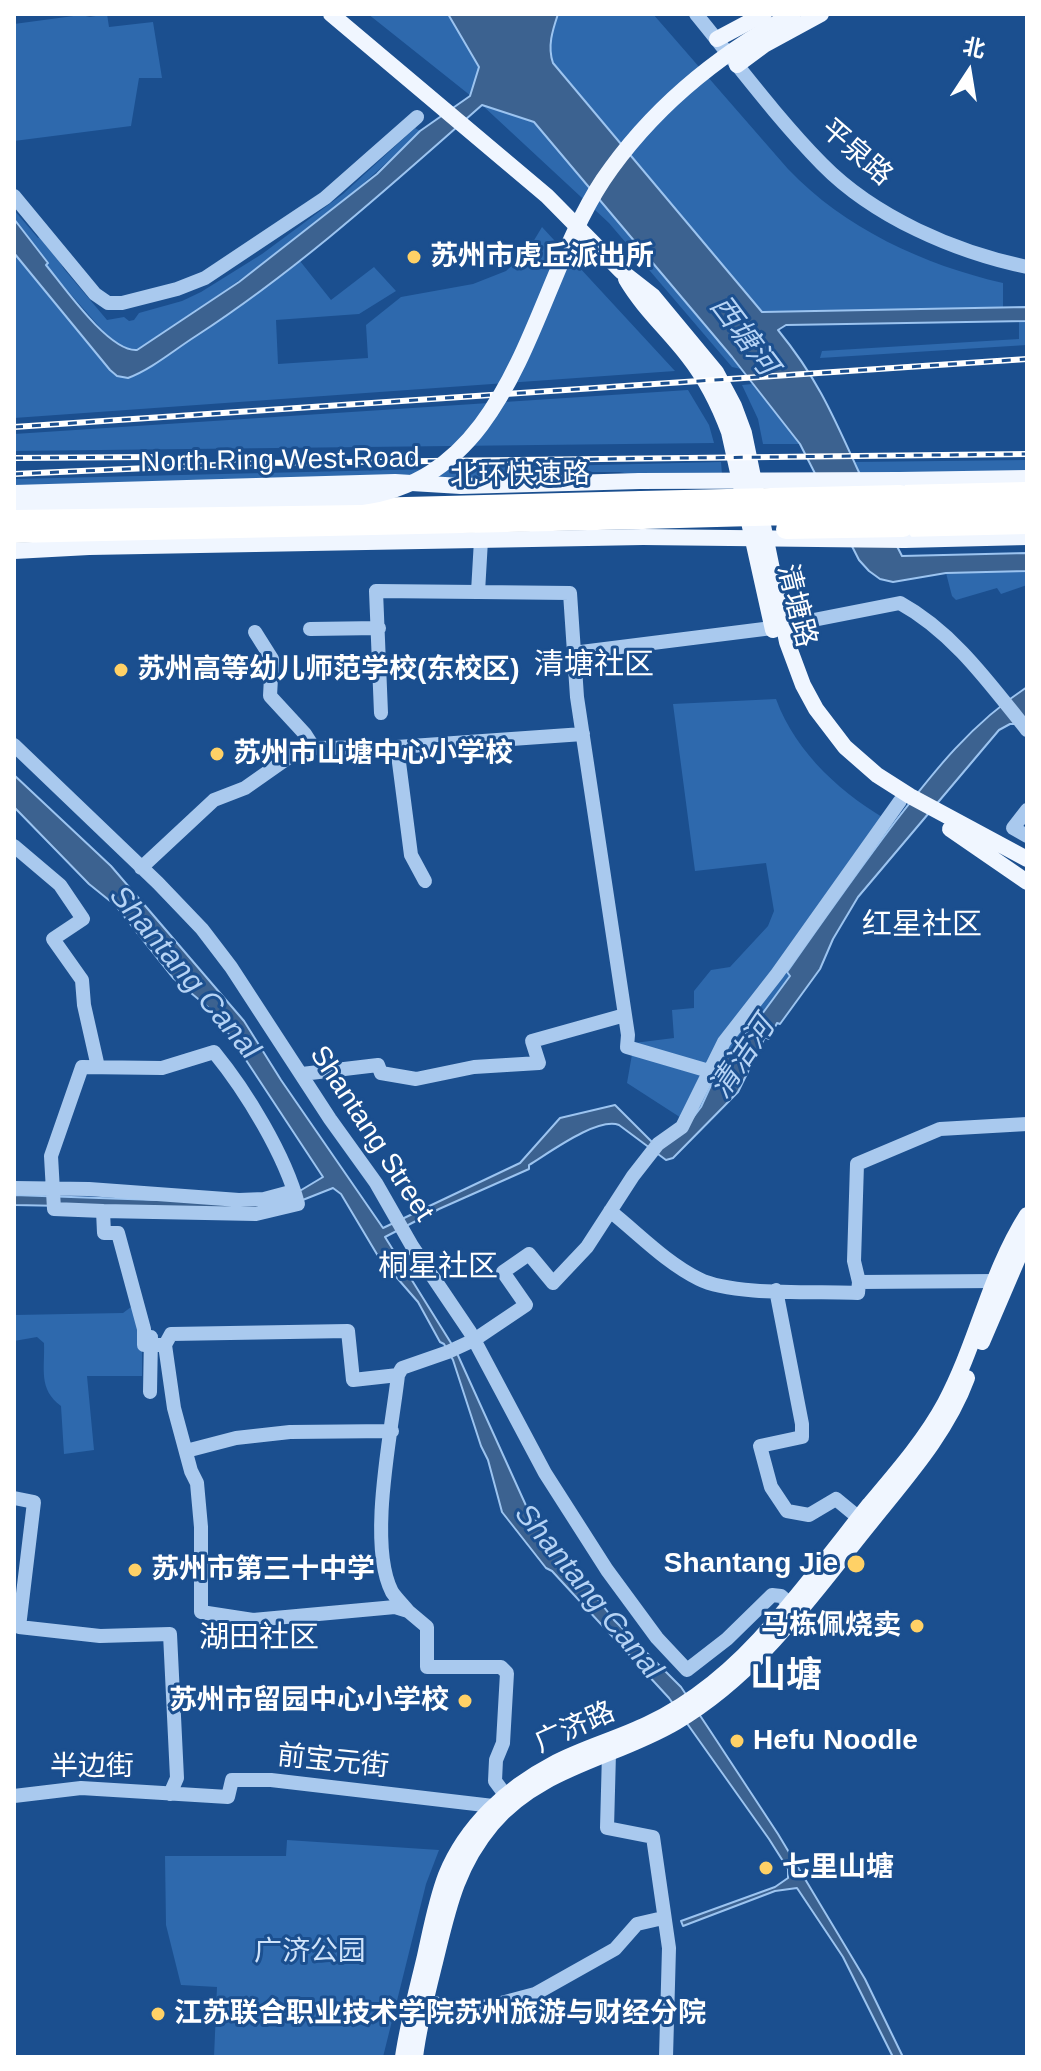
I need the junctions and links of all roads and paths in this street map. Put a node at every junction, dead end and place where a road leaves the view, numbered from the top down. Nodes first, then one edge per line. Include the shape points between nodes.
1 (331, 14) edge
2 (696, 14) edge
3 (764, 14) edge
4 (793, 14) edge
5 (821, 14) edge
6 (717, 39) junction
7 (737, 65) junction
8 (417, 117) dead end
9 (14, 196) edge
10 (1027, 267) edge
11 (1027, 478) edge
12 (1027, 492) edge
13 (14, 493) edge
14 (14, 502) edge
15 (642, 509) junction
16 (1027, 509) edge
17 (902, 511) junction
18 (14, 517) edge
19 (1027, 524) edge
20 (14, 533) edge
21 (1027, 537) edge
22 (481, 540) junction
23 (14, 551) edge
24 (478, 592) junction
25 (778, 627) junction
26 (379, 628) junction
27 (310, 629) dead end
28 (255, 632) dead end
29 (573, 653) junction
30 (381, 713) dead end
31 (1027, 730) edge
32 (583, 734) junction
33 (14, 745) edge
34 (397, 747) junction
35 (314, 748) junction
36 (905, 800) junction
37 (1027, 810) edge
38 (953, 825) junction
39 (1027, 836) edge
40 (14, 846) edge
41 (1027, 846) edge
42 (1027, 859) edge
43 (141, 868) junction
44 (1027, 869) edge
45 (425, 881) dead end
46 (1027, 882) edge
47 (625, 1015) junction
48 (98, 1067) junction
49 (83, 1071) dead end
50 (709, 1071) junction
51 (302, 1074) junction
52 (1027, 1124) edge
53 (14, 1188) edge
54 (55, 1195) junction
55 (296, 1195) junction
56 (610, 1211) junction
57 (105, 1214) junction
58 (1027, 1215) edge
59 (1027, 1237) edge
60 (995, 1281) junction
61 (859, 1282) junction
62 (776, 1290) junction
63 (474, 1340) junction
64 (165, 1345) junction
65 (398, 1375) junction
66 (150, 1392) dead end
67 (392, 1431) junction
68 (186, 1451) junction
69 (14, 1498) edge
70 (859, 1518) junction
71 (790, 1604) junction
72 (408, 1611) junction
73 (765, 1642) junction
74 (631, 1738) junction
75 (609, 1753) junction
76 (170, 1794) junction
77 (14, 1796) edge
78 (503, 1804) junction
79 (663, 1918) junction
80 (426, 2001) junction
81 (403, 2057) edge
82 (415, 2057) edge
83 (666, 2057) edge

1 - 25 main road, 清塘路 via 547,196 621,271 641,303 689,356 729,432
2 - 6 street, 平泉路
3 - 6 main road
4 - 14 main road, bridge via 695,77 622,154 572,236 500,398 472,438 435,472 399,490 361,497
5 - 7 main road
6 - 7 street, 平泉路
7 - 10 street, 平泉路 via 823,165 876,205 953,246
8 - 9 street via 339,187 220,269 191,285 122,303 108,303 95,294
11 - 17 main road, North Ring West Road
12 - 17 highway, 北环快速路
13 - 15 main road, North Ring West Road via 395,482
15 - 17 highway, 北环快速路, bridge
15 - 17 main road, North Ring West Road, bridge
15 - 17 highway, 北环快速路, bridge via 779,529
15 - 18 highway, 北环快速路
15 - 20 highway, 北环快速路
15 - 22 main road, North Ring West Road
16 - 17 highway, 北环快速路
17 - 19 highway via 951,526
17 - 21 main road, North Ring West Road
22 - 23 main road, North Ring West Road
22 - 24 street
24 - 26 street via 376,591
24 - 29 street via 570,593
25 - 29 street
25 - 31 street via 900,603 958,648
25 - 36 main road, 清塘路 via 792,686 817,728 859,773
26 - 27 street
26 - 30 street
28 - 35 street via 272,659 270,696
29 - 32 street
32 - 34 street
32 - 47 street
33 - 43 street, Shantang Street
34 - 35 street
34 - 45 street via 411,855
35 - 43 street via 214,800
36 - 38 main road, 清塘路
36 - 50 street via 730,1033
37 - 39 street via 1013,828
38 - 41 main road
38 - 42 main road, 清塘路
38 - 44 main road, 清塘路
38 - 46 main road
40 - 48 street via 60,885 83,919 53,939 82,980
43 - 51 street, Shantang Street via 209,938
47 - 50 street via 627,1047
47 - 51 street via 532,1041 539,1063 474,1067 416,1079 381,1073 378,1065
48 - 54 street via 82,1067 51,1156
48 - 55 street via 162,1068 214,1052 255,1110
49 - 54 street via 57,1160
50 - 56 street via 682,1127 656,1148
51 - 63 street, Shantang Street
52 - 61 street via 940,1129 857,1164 854,1261
53 - 54 street
54 - 55 street via 239,1200
54 - 57 street via 55,1210
55 - 57 street via 256,1214
56 - 62 street via 666,1259 701,1280
56 - 63 street via 587,1247 553,1283 529,1254 503,1272 526,1305
57 - 64 street via 104,1233 118,1233 144,1345
57 - 66 street via 108,1236 128,1236 151,1328
58 - 60 main road, 广济路
59 - 73 main road, 广济路 via 946,1424
60 - 61 street
60 - 70 main road, 广济路 via 936,1418
61 - 62 street via 858,1293
62 - 70 street via 802,1437 760,1446 771,1487 787,1511 809,1515 836,1499
63 - 65 street via 402,1368
63 - 71 street, Shantang Street via 545,1473 607,1570 687,1670 772,1595
64 - 65 street via 171,1334 348,1331 353,1380
64 - 68 street
65 - 67 street
67 - 68 street via 290,1432
67 - 72 street via 381,1543 392,1592
68 - 72 street via 197,1483 201,1612 253,1620 395,1607
69 - 76 street via 34,1502 19,1627 100,1636 170,1634 177,1778
70 - 71 main road, 广济路
71 - 73 main road, 广济路
72 - 78 street via 427,1627 427,1667 501,1667 507,1673 495,1781
73 - 74 main road, 广济路 via 731,1683 699,1707 665,1728
74 - 75 main road, 广济路
74 - 78 main road, 广济路 via 555,1763
75 - 78 main road, 广济路
75 - 79 street via 607,1828 653,1837
76 - 77 street, 半边街 via 81,1788
76 - 78 street, 前宝元街 via 228,1797 232,1780 271,1780
78 - 80 main road, 广济路 via 458,1877
78 - 81 main road, 广济路 via 463,1844 443,1884
79 - 80 street via 637,1924 615,1949 535,1994 471,2008
79 - 83 street via 669,1948
80 - 82 main road, 广济路

